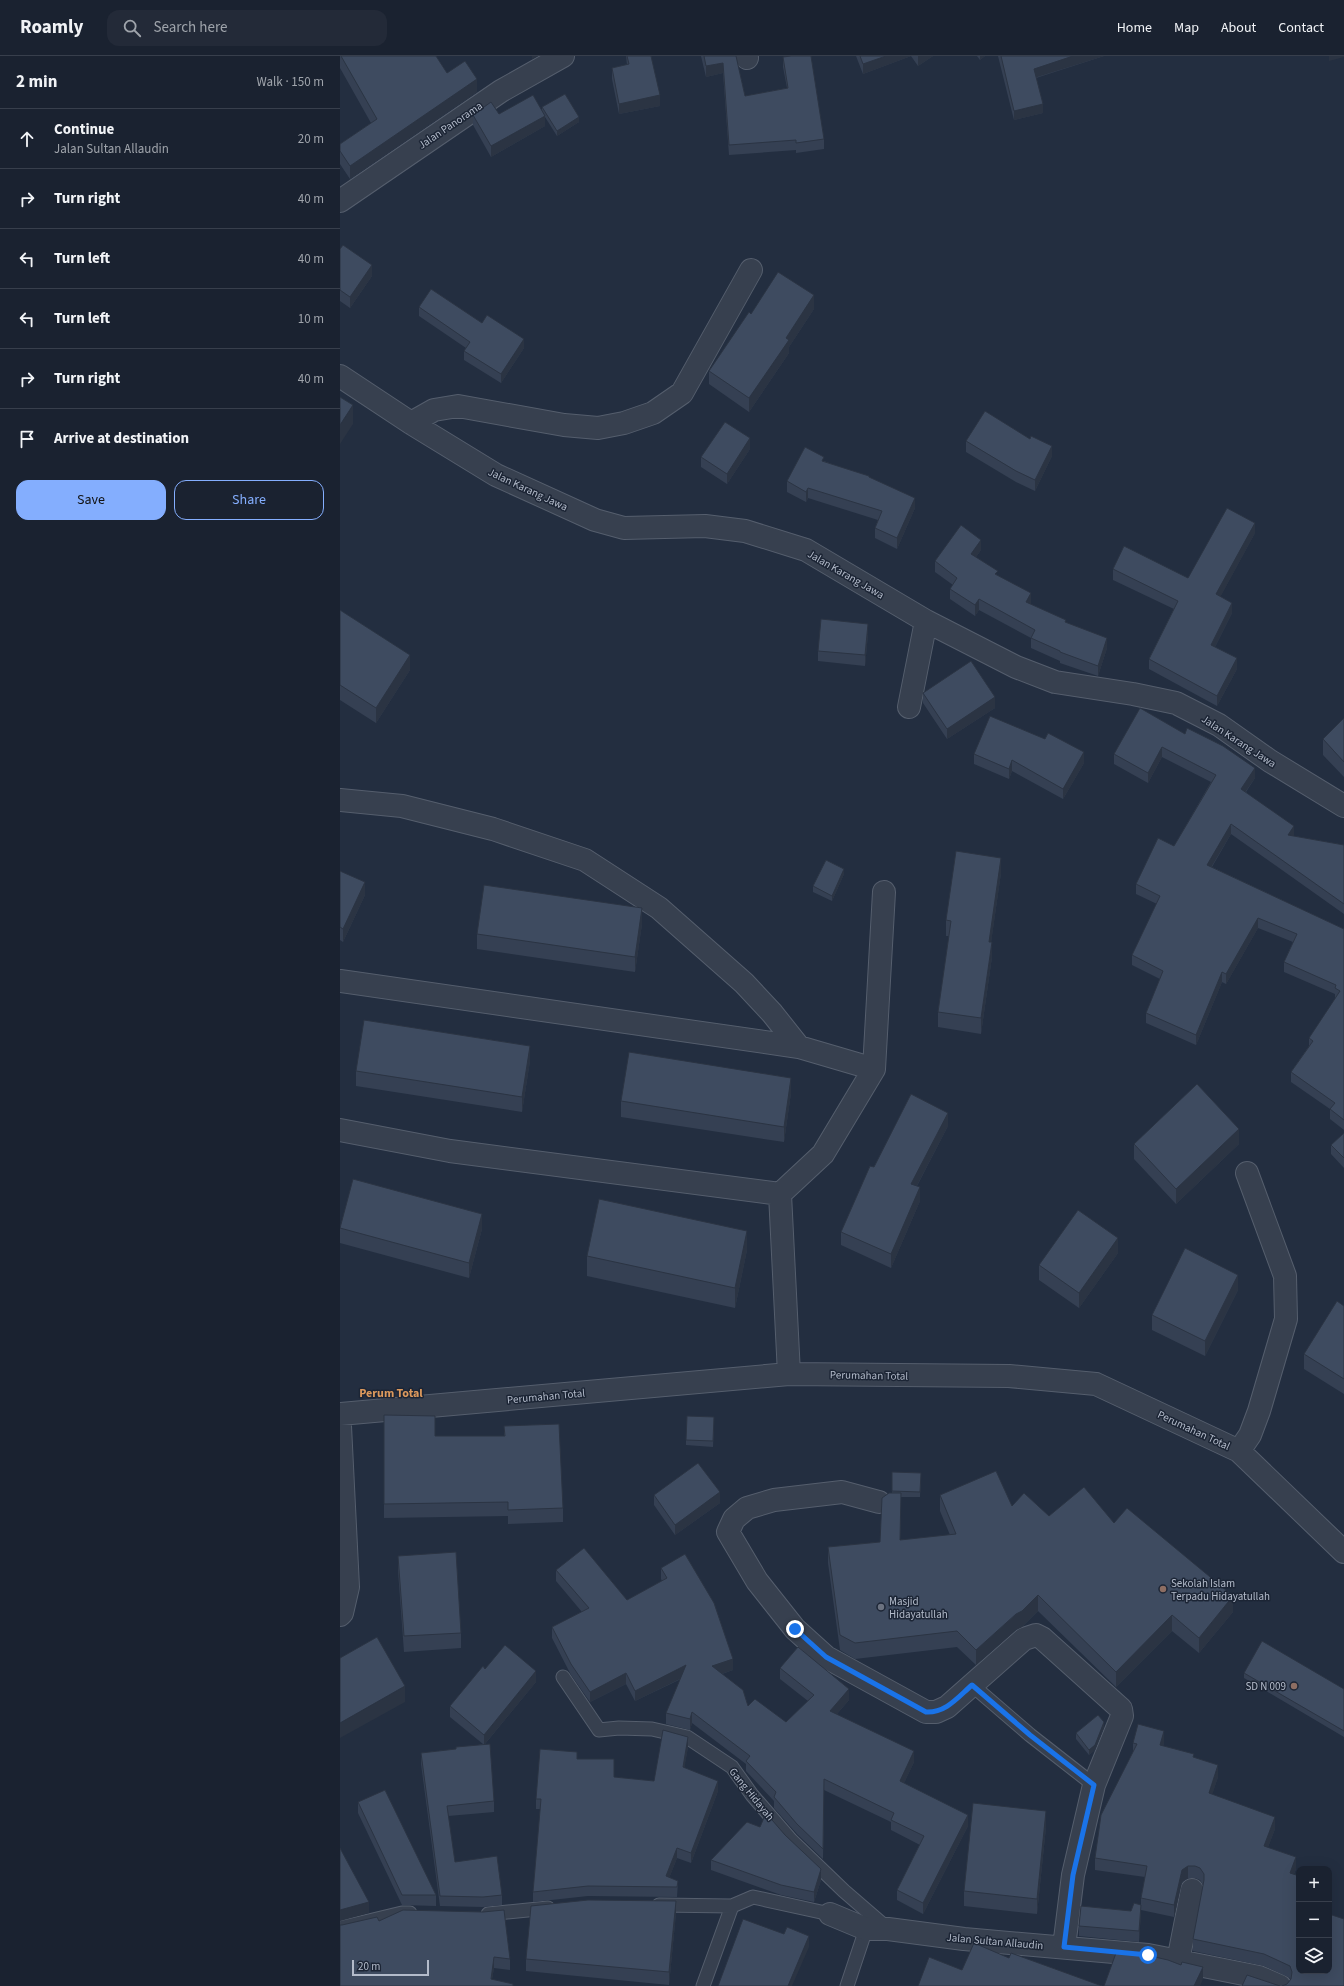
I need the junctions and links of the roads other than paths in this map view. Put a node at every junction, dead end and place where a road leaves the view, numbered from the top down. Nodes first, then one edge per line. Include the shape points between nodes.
1 (564, 56) edge
2 (340, 201) edge
3 (751, 270) dead end
4 (340, 376) edge
5 (411, 423) junction
6 (926, 621) junction
7 (909, 707) dead end
8 (340, 800) edge
9 (1344, 806) edge
10 (884, 892) dead end
11 (340, 981) edge
12 (799, 1047) junction
13 (874, 1069) junction
14 (340, 1130) edge
15 (1247, 1173) dead end
16 (780, 1194) junction
17 (789, 1374) junction
18 (340, 1414) edge
19 (340, 1426) edge
20 (1239, 1451) junction
21 (879, 1502) dead end
22 (1344, 1552) edge
23 (340, 1615) edge
24 (563, 1677) dead end
25 (972, 1685) junction
26 (1094, 1785) junction
27 (1192, 1890) dead end
28 (644, 1905) edge
29 (732, 1906) junction
30 (558, 1907) edge
31 (424, 1913) edge
32 (476, 1914) edge
33 (830, 1914) joint
34 (340, 1928) edge
35 (866, 1929) junction
36 (888, 1929) junction
37 (1064, 1947) junction
38 (1178, 1961) junction
39 (703, 1986) edge
40 (846, 1986) edge
41 (1280, 1986) edge

1 - 2 street, Jalan Panorama via 501,91
3 - 5 street via 682,393 653,413 624,423 598,428 564,425 458,406 434,410
4 - 5 street, Jalan Karang Jawa
5 - 6 street, Jalan Karang Jawa via 496,475 595,520 624,528 705,526 753,533 806,550
6 - 7 street
6 - 9 street, Jalan Karang Jawa via 1016,667 1055,682 1176,703 1219,725 1270,761
8 - 12 street via 409,808 494,829 585,860 659,908 744,983
10 - 13 street
11 - 12 street
12 - 13 street
13 - 16 street via 823,1154
14 - 16 street via 450,1151
15 - 20 street via 1285,1276 1286,1319 1259,1411 1250,1435
16 - 17 street
17 - 18 street, Perumahan Total
17 - 20 street, Perumahan Total via 1009,1376 1096,1384
19 - 23 street via 348,1587
20 - 22 street, Perumahan Total
21 - 25 street via 842,1492 774,1500 747,1508 734,1519 728,1532 757,1581 795,1629 826,1657 926,1712 936,1712 947,1707
24 - 36 lane, Gang Hidayah via 599,1730 652,1730 688,1737 732,1767 752,1795 791,1840
25 - 26 lane
25 - 26 street via 1024,1639 1036,1635 1042,1638 1122,1711
26 - 37 street via 1073,1875
27 - 38 street
28 - 29 lane
29 - 33 lane via 753,1897
29 - 39 lane
30 - 32 lane
31 - 34 lane via 402,1913
33 - 35 street, Jalan Sultan Allaudin
35 - 36 street, Jalan Sultan Allaudin
35 - 40 lane
36 - 37 street, Jalan Sultan Allaudin via 964,1939
37 - 38 street, Jalan Sultan Allaudin via 1148,1955
38 - 41 street, Jalan Sultan Allaudin via 1259,1977

